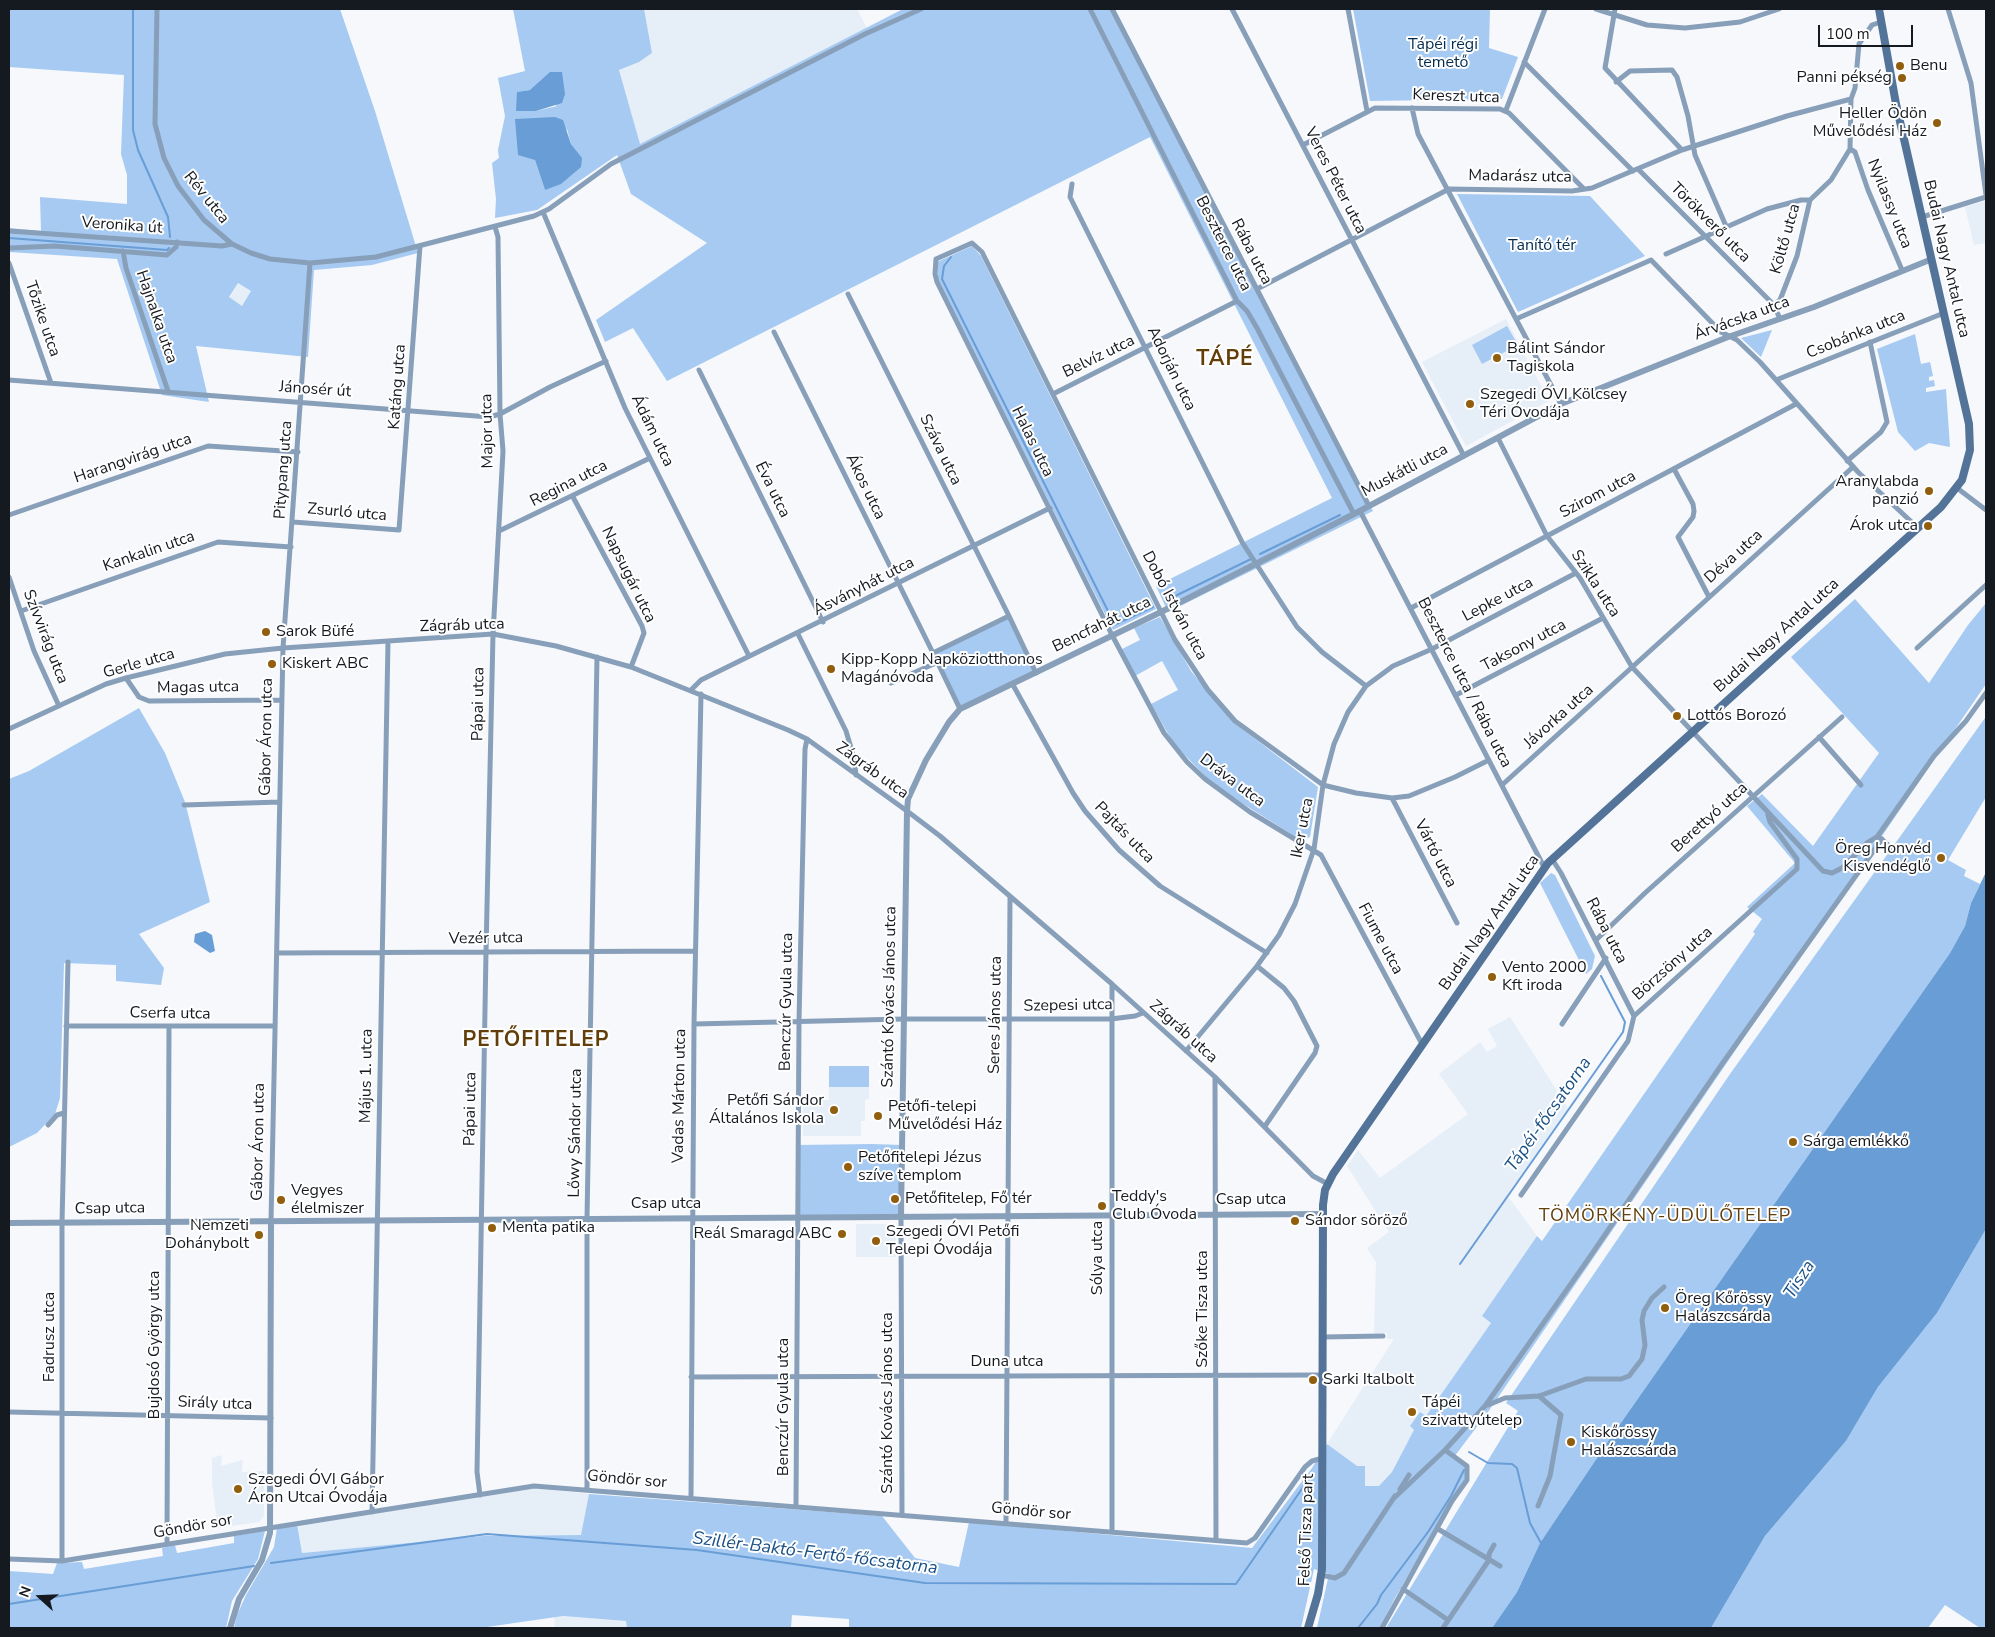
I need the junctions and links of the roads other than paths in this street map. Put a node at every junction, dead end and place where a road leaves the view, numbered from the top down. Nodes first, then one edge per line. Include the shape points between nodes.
1 (157, 9) edge
2 (922, 9) edge
3 (1090, 9) edge
4 (1112, 9) edge
5 (1232, 9) edge
6 (1348, 9) edge
7 (1545, 9) edge
8 (1596, 9) edge
9 (1615, 9) edge
10 (1779, 9) edge
11 (1879, 9) edge
12 (1948, 9) edge
13 (910, 11) edge
14 (1612, 16) junction
15 (1881, 22) junction
16 (1524, 62) junction
17 (1616, 82) junction
18 (1851, 99) junction
19 (1412, 108) junction
20 (1506, 110) junction
21 (1367, 111) junction
22 (1303, 146) junction
23 (1694, 146) junction
24 (1850, 149) junction
25 (1682, 150) junction
26 (1636, 170) junction
27 (1072, 184) dead end
28 (1450, 189) junction
29 (1584, 189) junction
30 (1986, 196) edge
31 (1810, 200) junction
32 (543, 212) junction
33 (1922, 216) junction
34 (1726, 226) junction
35 (495, 227) junction
36 (9, 231) edge
37 (1705, 235) junction
38 (1352, 240) junction
39 (177, 242) junction
40 (972, 243) joint
41 (232, 244) junction
42 (420, 246) junction
43 (9, 248) edge
44 (123, 251) junction
45 (1666, 254) dead end
46 (1932, 259) junction
47 (9, 263) edge
48 (310, 264) junction
49 (1902, 270) junction
50 (1257, 289) junction
51 (848, 294) dead end
52 (1237, 301) junction
53 (1774, 306) junction
54 (1944, 313) junction
55 (1516, 319) junction
56 (1780, 319) junction
57 (774, 332) dead end
58 (1728, 337) junction
59 (1870, 342) junction
60 (1146, 348) junction
61 (606, 362) junction
62 (699, 370) dead end
63 (9, 380) edge
64 (1776, 380) junction
65 (51, 383) junction
66 (168, 391) junction
67 (1053, 394) junction
68 (301, 402) junction
69 (1561, 404) junction
70 (1796, 404) junction
71 (408, 410) junction
72 (500, 414) junction
73 (1498, 438) junction
74 (298, 452) junction
75 (1464, 456) junction
76 (650, 458) junction
77 (1847, 461) junction
78 (1853, 467) junction
79 (1674, 469) junction
80 (1957, 488) junction
81 (573, 497) junction
82 (1369, 506) junction
83 (1050, 508) junction
84 (1986, 510) edge
85 (1357, 512) junction
86 (9, 516) edge
87 (292, 522) junction
88 (1918, 528) junction
89 (399, 530) joint
90 (499, 531) junction
91 (1547, 536) junction
92 (291, 547) junction
93 (974, 547) junction
94 (1256, 564) junction
95 (1576, 573) junction
96 (9, 577) edge
97 (898, 583) junction
98 (1986, 585) edge
99 (1709, 597) junction
100 (1411, 608) junction
101 (21, 611) junction
102 (1161, 612) junction
103 (1009, 616) junction
104 (1603, 618) junction
105 (823, 622) junction
106 (493, 634) junction
107 (798, 634) junction
108 (1112, 635) junction
109 (388, 641) junction
110 (283, 648) junction
111 (1917, 648) dead end
112 (1432, 649) junction
113 (933, 653) junction
114 (749, 656) junction
115 (598, 657) junction
116 (938, 662) junction
117 (631, 667) junction
118 (1632, 667) junction
119 (1036, 673) junction
120 (126, 678) junction
121 (891, 683) dead end
122 (1013, 684) junction
123 (1366, 686) junction
124 (691, 690) junction
125 (1986, 693) edge
126 (701, 694) junction
127 (1456, 695) junction
128 (282, 700) junction
129 (59, 706) junction
130 (960, 709) junction
131 (1842, 717) dead end
132 (9, 729) edge
133 (1691, 732) junction
134 (1819, 737) junction
135 (807, 739) junction
136 (1489, 760) junction
137 (856, 774) junction
138 (1323, 785) junction
139 (1502, 785) junction
140 (1861, 785) dead end
141 (1752, 797) junction
142 (1392, 798) junction
143 (280, 802) junction
144 (184, 805) dead end
145 (907, 811) junction
146 (1767, 812) junction
147 (1880, 838) junction
148 (1314, 849) junction
149 (1894, 850) dead end
150 (1552, 858) junction
151 (1544, 867) junction
152 (1010, 897) junction
153 (1457, 923) dead end
154 (1596, 940) junction
155 (591, 950) junction
156 (695, 951) junction
157 (486, 952) junction
158 (277, 953) junction
159 (382, 953) junction
160 (1267, 953) junction
161 (1606, 958) junction
162 (68, 962) dead end
163 (1257, 966) junction
164 (1112, 984) junction
165 (1143, 1013) junction
166 (1634, 1016) junction
167 (904, 1019) junction
168 (1110, 1019) junction
169 (1008, 1020) junction
170 (799, 1021) junction
171 (694, 1024) junction
172 (1562, 1024) dead end
173 (66, 1026) junction
174 (169, 1026) junction
175 (275, 1026) junction
176 (1422, 1044) junction
177 (1186, 1051) junction
178 (1215, 1077) junction
179 (64, 1113) junction
180 (48, 1125) dead end
181 (1265, 1126) junction
182 (1328, 1184) junction
183 (1521, 1195) dead end
184 (1216, 1214) junction
185 (1322, 1214) junction
186 (1111, 1215) junction
187 (901, 1216) junction
188 (1007, 1216) junction
189 (796, 1217) junction
190 (692, 1218) junction
191 (482, 1219) junction
192 (587, 1219) junction
193 (376, 1220) junction
194 (271, 1221) junction
195 (168, 1222) junction
196 (9, 1223) edge
197 (62, 1223) junction
198 (1664, 1287) dead end
199 (1383, 1336) dead end
200 (1324, 1337) junction
201 (1006, 1374) junction
202 (1111, 1374) junction
203 (1216, 1374) junction
204 (1324, 1374) junction
205 (901, 1375) junction
206 (691, 1377) junction
207 (797, 1377) junction
208 (1539, 1396) junction
209 (1485, 1406) junction
210 (9, 1412) edge
211 (62, 1412) junction
212 (167, 1415) junction
213 (271, 1418) junction
214 (1445, 1450) junction
215 (1323, 1460) junction
216 (1410, 1475) dead end
217 (587, 1489) junction
218 (480, 1495) junction
219 (692, 1498) junction
220 (1393, 1498) junction
221 (796, 1506) junction
222 (1538, 1506) dead end
223 (372, 1512) junction
224 (902, 1514) junction
225 (1006, 1523) junction
226 (270, 1526) junction
227 (1438, 1529) junction
228 (1112, 1531) junction
229 (1216, 1540) junction
230 (167, 1544) junction
231 (1494, 1545) dead end
232 (9, 1559) edge
233 (1488, 1560) junction
234 (62, 1561) junction
235 (1500, 1566) dead end
236 (1321, 1575) junction
237 (1403, 1589) junction
238 (1448, 1620) junction
239 (230, 1628) edge
240 (1308, 1628) edge
241 (1382, 1628) edge
242 (1443, 1628) edge

1 - 41 street, Rév utca via 154,112 162,153 187,198 208,224
2 - 13 street, Rév utca
3 - 52 street, Beszterce utca
4 - 50 street, Rába utca
5 - 22 street, Veres Péter utca
6 - 21 street
7 - 16 street
8 - 14 street
9 - 14 street
10 - 14 street via 1740,22 1685,28 1647,25
11 - 15 main road, Budai Nagy Antal utca
12 - 30 street via 1971,83
13 - 32 street, Rév utca via 611,164
14 - 17 street via 1605,68
15 - 18 street via 1872,25 1859,44
15 - 33 main road, Budai Nagy Antal utca
16 - 20 street
16 - 26 street, Törökverő utca
17 - 23 street via 1630,71 1672,70 1677,77
17 - 25 street
18 - 23 street, Madarász utca
18 - 24 street
19 - 20 street, Kereszt utca
19 - 21 street, Kereszt utca
19 - 28 street via 1418,134
20 - 29 street, Kereszt utca
21 - 22 street, Kereszt utca
22 - 38 street, Veres Péter utca
23 - 25 street, Madarász utca
23 - 34 street
24 - 31 street, Költő utca via 1831,180
24 - 49 street, Nyilassy utca via 1855,152
25 - 26 street, Madarász utca
26 - 29 street, Madarász utca
26 - 37 street, Törökverő utca
27 - 60 street, Adorján utca via 1070,197
28 - 29 street, Madarász utca
28 - 38 street, Madarász utca
28 - 55 street
30 - 33 street
31 - 34 street via 1767,209
31 - 53 street, Költő utca via 1798,256 1780,300
32 - 35 street, Rév utca
32 - 61 street, Ádám utca
33 - 46 main road, Budai Nagy Antal utca
34 - 37 street
35 - 42 street, Rév utca
35 - 72 street, Major utca via 500,315
36 - 39 street, Veronika út
37 - 45 street
37 - 53 street, Törökverő utca
38 - 50 street, Madarász utca
38 - 75 street, Veres Péter utca
39 - 41 street, Veronika út
39 - 44 street, Hajnalka utca via 167,255
40 - 67 street, Dobó István utca via 982,252
40 - 83 street, Halas utca via 936,259 937,282
41 - 48 street, Rév utca via 270,259
42 - 48 street, Rév utca via 369,258
42 - 71 street, Katáng utca
43 - 44 street, Hajnalka utca via 55,246
44 - 66 street, Hajnalka utca
46 - 49 street, Árvácska utca
46 - 54 main road, Budai Nagy Antal utca
47 - 65 street, Tőzike utca
48 - 68 street, Pitypang utca
49 - 56 street, Árvácska utca
50 - 82 street, Rába utca
51 - 93 street, Száva utca
52 - 60 street, Belvíz utca
52 - 85 street, Beszterce utca via 1257,328
53 - 56 street, Törökverő utca
54 - 59 street, Csobánka utca
54 - 80 main road, Budai Nagy Antal utca via 1971,434 1969,458
55 - 58 street via 1651,260
55 - 69 street
56 - 58 street, Árvácska utca
57 - 97 street, Ákos utca
58 - 64 street via 1737,340
58 - 69 street, Árvácska utca
59 - 64 street, Csobánka utca
59 - 77 street via 1886,422 1881,432
60 - 67 street, Belvíz utca
60 - 94 street, Adorján utca
61 - 72 street, Jánosér út
61 - 76 street, Ádám utca
62 - 105 street, Éva utca
63 - 65 street, Jánosér út
64 - 70 street
65 - 66 street, Jánosér út
66 - 68 street, Jánosér út
67 - 102 street, Dobó István utca
68 - 71 street, Jánosér út
68 - 74 street, Pitypang utca
69 - 73 street, Árvácska utca
70 - 77 street
70 - 79 street, Szirom utca
71 - 72 street, Jánosér út via 489,417
71 - 89 street, Katáng utca
72 - 90 street, Major utca via 503,451
73 - 75 street, Muskátli utca
73 - 91 street, Szikla utca
74 - 86 street, Harangvirág utca via 208,446
74 - 87 street, Pitypang utca
75 - 82 street, Muskátli utca
76 - 81 street, Regina utca
76 - 114 street, Ádám utca
77 - 78 street
78 - 88 street
78 - 99 street, Déva utca
79 - 91 street, Szirom utca
79 - 99 street via 1694,511 1678,537
80 - 84 street
80 - 88 main road, Budai Nagy Antal utca
81 - 90 street, Regina utca
81 - 117 street, Napsugár utca via 642,626 644,633
82 - 85 street, Muskátli utca
83 - 93 street, Ásványhát utca
83 - 108 street, Halas utca
85 - 94 street, Bencfahát utca
85 - 100 street, Beszterce utca / Rába utca
87 - 89 street, Zsurló utca
87 - 92 street, Pitypang utca
88 - 133 main road, Budai Nagy Antal utca
90 - 106 street, Major utca
91 - 95 street, Szikla utca
91 - 100 street, Szirom utca
92 - 101 street, Kankalin utca via 218,542
92 - 110 street, Pitypang utca
93 - 97 street, Ásványhát utca
93 - 103 street, Száva utca
94 - 102 street, Bencfahát utca
94 - 123 street, Adorján utca via 1297,627 1322,652
95 - 104 street, Szikla utca
95 - 112 street, Lepke utca
96 - 101 street, Szívvirág utca
97 - 105 street, Ásványhát utca
97 - 113 street, Ákos utca
98 - 111 street
99 - 118 street, Déva utca
100 - 112 street, Beszterce utca / Rába utca
101 - 129 street, Szívvirág utca via 34,651
102 - 108 street, Bencfahát utca
102 - 138 street, Dobó István utca via 1192,667 1235,721
103 - 113 street
103 - 119 street, Száva utca
104 - 118 street, Szikla utca
104 - 127 street, Taksony utca
105 - 107 street, Ásványhát utca
106 - 109 street, Zágráb utca
106 - 115 street, Zágráb utca
106 - 157 street, Pápai utca
107 - 114 street, Ásványhát utca
107 - 137 street via 846,731
108 - 119 street, Bencfahát utca
108 - 148 street, Dráva utca via 1160,726 1186,762 1234,801
109 - 110 street, Zágráb utca
109 - 159 street, Május 1. utca
110 - 120 street, Gerle utca via 225,654
110 - 128 street, Gábor Áron utca
112 - 123 street, Iker utca via 1393,666
112 - 127 street, Beszterce utca / Rába utca
113 - 116 street, Ákos utca
114 - 124 street, Ásványhát utca via 701,680
115 - 117 street, Zágráb utca
115 - 155 street, Lőwy Sándor utca
116 - 121 street
116 - 130 street, Ákos utca
117 - 124 street, Zágráb utca
118 - 133 street, Szikla utca
118 - 139 street, Jávorka utca
119 - 122 street, Bencfahát utca
120 - 128 street, Magas utca via 139,697 149,701
120 - 129 street, Gerle utca
122 - 130 street, Bencfahát utca
122 - 160 street, Pajtás utca via 1073,793 1119,850 1160,886
123 - 138 street, Iker utca via 1340,729
124 - 126 street, Zágráb utca
125 - 147 street via 1947,739
126 - 135 street, Zágráb utca
126 - 156 street, Vadas Márton utca
127 - 136 street, Beszterce utca / Rába utca
128 - 143 street, Gábor Áron utca
129 - 132 street, Gerle utca
130 - 145 street, Bencfahát utca via 937,739 908,800
131 - 134 street, Berettyó utca
133 - 141 street, Szikla utca
133 - 150 main road, Budai Nagy Antal utca
134 - 140 street
134 - 141 street, Berettyó utca
135 - 137 street, Zágráb utca
135 - 170 street, Benczúr Gyula utca via 804,749
136 - 139 street, Beszterce utca / Rába utca
136 - 142 street, Dobó István utca via 1428,789
137 - 145 street, Zágráb utca
138 - 142 street, Dobó István utca via 1356,794
138 - 148 street, Iker utca
139 - 151 street, Beszterce utca / Rába utca
141 - 146 street, Szikla utca
141 - 154 street, Berettyó utca
142 - 153 street, Vártó utca
143 - 144 street
143 - 158 street, Gábor Áron utca
145 - 152 street, Zágráb utca
145 - 167 street, Szántó Kovács János utca
146 - 147 street via 1818,867 1828,873 1842,868 1867,843
146 - 166 street, Börzsöny utca via 1770,822 1796,856 1798,866
147 - 149 street
147 - 209 street
148 - 160 street, Iker utca via 1295,904
148 - 176 street, Fiume utca via 1322,855
150 - 151 main road, Budai Nagy Antal utca
150 - 154 street, Rába utca
151 - 176 main road, Budai Nagy Antal utca
152 - 164 street, Zágráb utca
152 - 169 street, Seres János utca
154 - 161 street, Rába utca
155 - 156 street, Vezér utca
155 - 157 street, Vezér utca
155 - 192 street, Lőwy Sándor utca
156 - 171 street, Vadas Márton utca
157 - 159 street, Vezér utca
157 - 191 street, Pápai utca
158 - 159 street, Vezér utca
158 - 175 street, Gábor Áron utca
159 - 193 street, Május 1. utca
160 - 163 street, Iker utca
161 - 166 street, Rába utca
161 - 172 street
162 - 173 street, Fadrusz utca
163 - 177 street, Iker utca
163 - 181 street via 1284,988 1294,1001 1317,1046
164 - 165 street, Zágráb utca
164 - 168 street, Sólya utca
165 - 168 street, Szepesi utca
165 - 177 street, Zágráb utca
166 - 183 street, Börzsöny utca via 1628,1041
167 - 169 street, Szepesi utca
167 - 170 street, Szepesi utca
167 - 187 street, Szántó Kovács János utca
168 - 169 street, Szepesi utca
168 - 186 street, Sólya utca
169 - 188 street, Seres János utca
170 - 171 street, Szepesi utca
170 - 189 street, Benczúr Gyula utca
171 - 190 street, Vadas Márton utca
173 - 174 street, Cserfa utca
173 - 179 street, Fadrusz utca
174 - 175 street, Cserfa utca
174 - 195 street, Bujdosó György utca
175 - 194 street, Gábor Áron utca
176 - 182 main road, Budai Nagy Antal utca
177 - 178 street, Zágráb utca
178 - 181 street, Zágráb utca
178 - 184 street, Szőke Tisza utca
179 - 180 street via 57,1115
179 - 197 street, Fadrusz utca
181 - 182 street, Zágráb utca via 1313,1176
182 - 185 main road, Budai Nagy Antal utca
184 - 185 street, Csap utca
184 - 186 street, Csap utca
184 - 203 street, Szőke Tisza utca
185 - 200 main road, Budai Nagy Antal utca
186 - 188 street, Csap utca
186 - 202 street, Sólya utca
187 - 188 street, Csap utca
187 - 189 street, Csap utca
187 - 205 street, Szántó Kovács János utca
188 - 201 street, Seres János utca
189 - 190 street, Csap utca
189 - 207 street, Benczúr Gyula utca
190 - 192 street, Csap utca
190 - 206 street, Vadas Márton utca
191 - 192 street, Csap utca
191 - 193 street, Csap utca
191 - 218 street, Pápai utca via 477,1472
192 - 217 street, Lőwy Sándor utca
193 - 194 street, Csap utca
193 - 223 street, Május 1. utca
194 - 195 street, Csap utca
194 - 213 street, Gábor Áron utca
195 - 197 street, Csap utca
195 - 212 street, Bujdosó György utca
196 - 197 street, Csap utca
197 - 211 street, Fadrusz utca
198 - 208 street via 1644,1311 1642,1359 1629,1376 1586,1379
199 - 200 street
200 - 204 main road, Felső Tisza part
201 - 202 street, Duna utca
201 - 205 street, Duna utca
201 - 225 street, Seres János utca
202 - 203 street, Duna utca
202 - 228 street, Sólya utca
203 - 204 street, Duna utca
203 - 229 street, Szőke Tisza utca
204 - 215 main road, Felső Tisza part
205 - 207 street, Duna utca
205 - 224 street, Szántó Kovács János utca
206 - 207 street, Duna utca
206 - 219 street, Vadas Márton utca
207 - 221 street, Benczúr Gyula utca
208 - 209 street via 1506,1398
208 - 222 street via 1561,1415 1550,1476
209 - 214 street
210 - 211 street, Sirály utca
211 - 212 street, Sirály utca
211 - 234 street, Fadrusz utca
212 - 213 street, Sirály utca
212 - 230 street, Bujdosó György utca
213 - 226 street, Gábor Áron utca
214 - 220 street
214 - 227 street via 1467,1466 1469,1475
215 - 229 street, Göndör sor via 1312,1461 1305,1466 1255,1538 1248,1543
215 - 236 main road, Felső Tisza part
216 - 220 street
217 - 218 street, Göndör sor via 526,1486
217 - 219 street, Göndör sor
218 - 223 street, Göndör sor
219 - 221 street, Göndör sor
220 - 236 street via 1344,1573 1335,1578
221 - 224 street, Göndör sor
223 - 226 street, Göndör sor
224 - 225 street, Göndör sor
225 - 228 street, Göndör sor
226 - 230 street, Göndör sor
226 - 239 street, Gábor Áron utca via 265,1554 235,1607
227 - 233 street
227 - 237 street
228 - 229 street, Göndör sor
230 - 234 street, Göndör sor
231 - 233 street
232 - 234 street, Göndör sor
233 - 235 street
233 - 238 street
236 - 240 main road, Felső Tisza part
237 - 238 street
237 - 241 street
238 - 242 street

